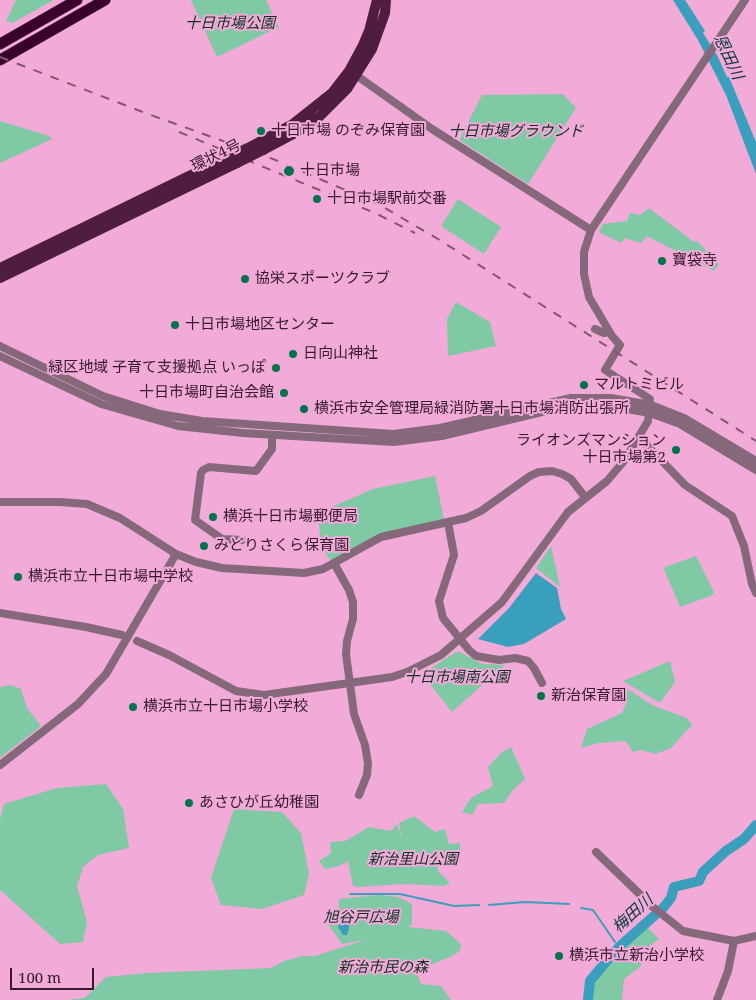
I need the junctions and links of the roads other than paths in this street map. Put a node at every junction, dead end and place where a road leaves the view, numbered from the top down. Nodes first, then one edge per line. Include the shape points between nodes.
1 (77, 0) edge
2 (105, 0) edge
3 (377, 0) edge
4 (386, 0) edge
5 (745, 0) edge
6 (0, 44) edge
7 (0, 60) edge
8 (353, 72) junction
9 (591, 230) junction
10 (0, 268) edge
11 (0, 278) edge
12 (595, 329) dead end
13 (609, 332) junction
14 (0, 346) edge
15 (0, 356) edge
16 (651, 409) junction
17 (299, 433) junction
18 (272, 435) junction
19 (639, 437) junction
20 (756, 461) edge
21 (756, 470) edge
22 (585, 497) junction
23 (0, 502) edge
24 (448, 522) junction
25 (242, 540) dead end
26 (176, 554) junction
27 (334, 563) junction
28 (756, 593) edge
29 (0, 613) edge
30 (122, 635) dead end
31 (460, 639) junction
32 (137, 640) dead end
33 (542, 682) dead end
34 (350, 683) junction
35 (0, 764) edge
36 (359, 795) dead end
37 (596, 852) dead end
38 (756, 936) edge
39 (734, 941) junction
40 (717, 1000) edge

1 - 6 highway
2 - 7 highway
3 - 8 main road, 環状4号
4 - 8 main road, 環状4号 via 378,34
5 - 9 street
8 - 9 street via 432,129
8 - 10 main road, 環状4号, bridge via 294,124
8 - 11 main road, 環状4号, bridge via 338,99 295,133
9 - 13 street via 584,252 585,280 589,298
12 - 13 street
13 - 16 street via 620,348 605,370 647,395
14 - 17 street via 104,396 160,414
15 - 18 street via 74,393 126,413 178,426
16 - 17 street via 611,398 571,398 422,431
16 - 19 street
16 - 20 street via 697,424
16 - 21 street
17 - 18 street
18 - 25 street via 272,449 256,471 209,467 201,473 195,520 222,539
19 - 22 street via 614,473
19 - 28 street via 685,485 732,516 744,546
22 - 24 street via 571,478 552,470 539,472 481,511
22 - 31 street via 568,512 502,602
23 - 26 street via 60,502 98,508 120,518
24 - 27 street via 381,537
24 - 31 street via 453,563 439,601 443,618
26 - 27 street via 208,566 231,569 304,572 323,569
26 - 35 street via 106,674 78,704
27 - 34 street via 353,602 353,619 346,647
29 - 30 street
31 - 33 street via 476,656 528,662
31 - 34 street via 441,655 407,672
32 - 34 street via 236,691 250,694 264,695
34 - 36 street via 357,725 367,752 367,775
37 - 39 street via 683,931
38 - 39 street
39 - 40 street via 728,971

